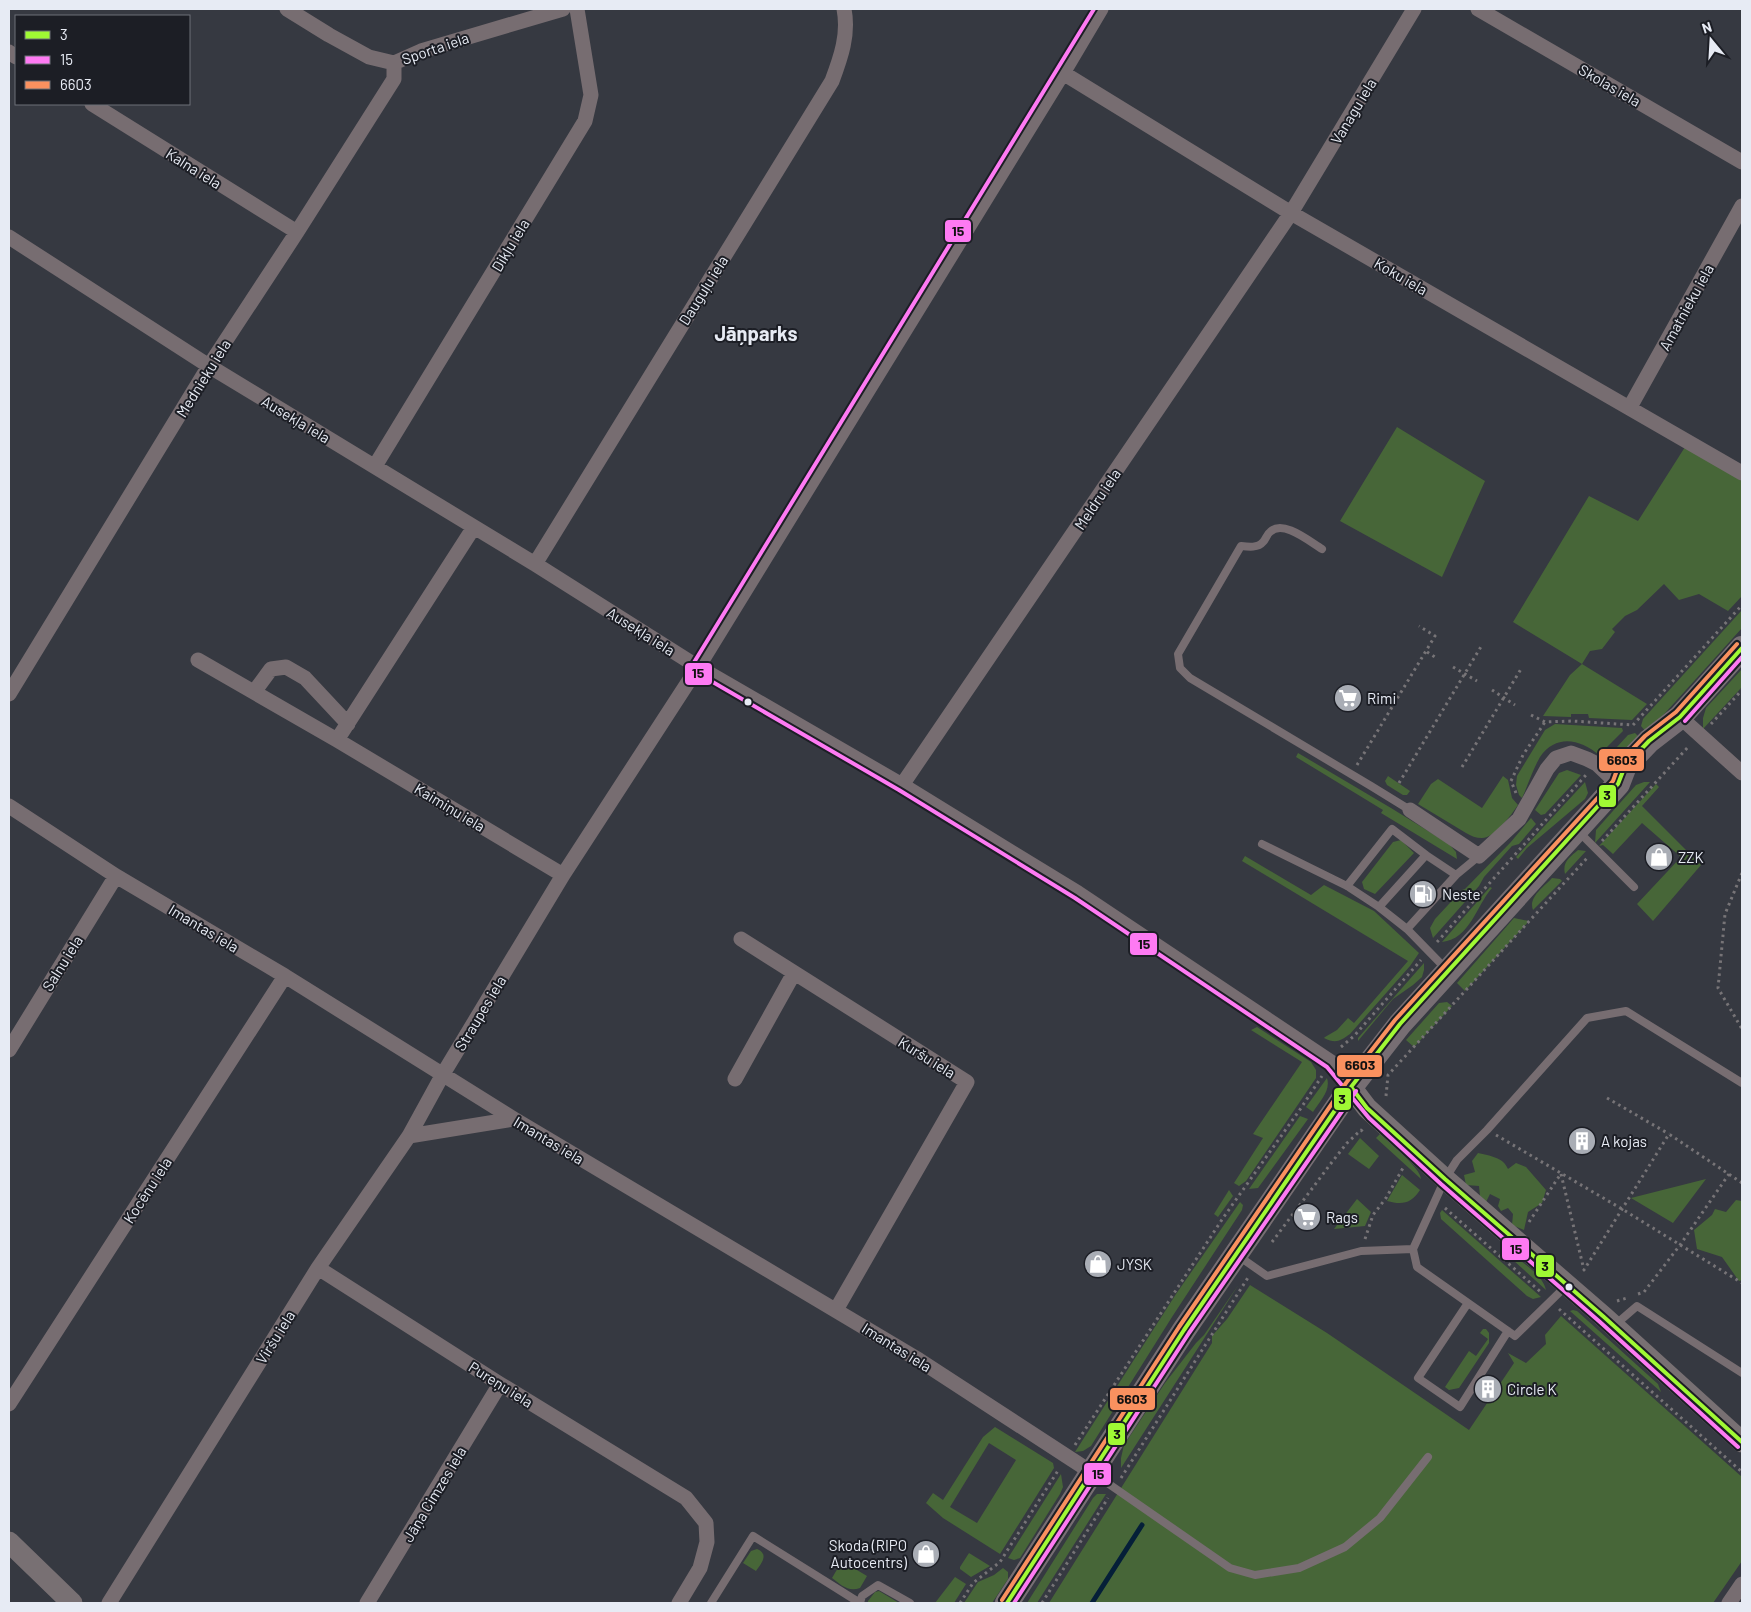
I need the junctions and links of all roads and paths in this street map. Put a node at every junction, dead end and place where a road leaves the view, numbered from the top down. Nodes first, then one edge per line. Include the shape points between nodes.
1 (287, 9) edge
2 (564, 9) edge
3 (576, 9) edge
4 (844, 9) edge
5 (1101, 9) edge
6 (1414, 9) edge
7 (1478, 9) edge
8 (394, 63) junction
9 (1063, 73) junction
10 (94, 105) edge
11 (1742, 162) edge
12 (1742, 206) edge
13 (1291, 213) junction
14 (297, 232) junction
15 (9, 237) edge
16 (209, 366) junction
17 (1630, 407) junction
18 (375, 466) junction
19 (1742, 473) edge
20 (474, 527) junction
21 (1322, 549) dead end
22 (535, 564) junction
23 (1742, 606) edge
24 (1419, 626) dead end
25 (1482, 645) dead end
26 (1742, 648) edge
27 (1426, 652) junction
28 (1438, 659) dead end
29 (198, 660) dead end
30 (698, 667) junction
31 (1452, 667) dead end
32 (1521, 669) dead end
33 (1464, 674) junction
34 (1477, 681) dead end
35 (1492, 690) dead end
36 (1742, 690) edge
37 (254, 692) junction
38 (9, 694) edge
39 (1504, 698) junction
40 (1515, 705) dead end
41 (1532, 714) dead end
42 (1680, 717) junction
43 (1545, 722) junction
44 (348, 724) junction
45 (1634, 725) junction
46 (1707, 728) dead end
47 (1628, 732) dead end
48 (337, 740) junction
49 (1686, 750) dead end
50 (1462, 767) dead end
51 (1742, 773) edge
52 (1351, 774) junction
53 (1584, 778) dead end
54 (1399, 783) dead end
55 (1618, 784) junction
56 (902, 785) junction
57 (1519, 800) dead end
58 (9, 806) edge
59 (1410, 810) joint
60 (1576, 829) junction
61 (1262, 844) dead end
62 (1596, 848) junction
63 (1426, 855) junction
64 (1479, 856) junction
65 (1742, 873) edge
66 (562, 875) junction
67 (1456, 875) junction
68 (116, 876) junction
69 (1347, 886) junction
70 (1634, 887) dead end
71 (1379, 907) junction
72 (1407, 929) junction
73 (741, 939) dead end
74 (1438, 940) dead end
75 (1422, 959) dead end
76 (1448, 970) junction
77 (794, 973) junction
78 (285, 976) junction
79 (1742, 1029) edge
80 (1341, 1047) dead end
81 (9, 1050) edge
82 (1323, 1073) dead end
83 (443, 1074) junction
84 (735, 1079) dead end
85 (1742, 1083) edge
86 (1351, 1087) junction
87 (1386, 1096) dead end
88 (1607, 1098) dead end
89 (514, 1120) junction
90 (1361, 1130) dead end
91 (1487, 1130) junction
92 (1669, 1134) junction
93 (409, 1136) junction
94 (1403, 1168) dead end
95 (1560, 1174) junction
96 (1729, 1174) junction
97 (1445, 1179) junction
98 (1742, 1183) edge
99 (1622, 1209) junction
100 (1448, 1211) dead end
101 (1529, 1222) dead end
102 (1269, 1245) dead end
103 (1680, 1245) junction
104 (1413, 1249) junction
105 (1361, 1250) junction
106 (1236, 1254) junction
107 (318, 1268) junction
108 (1246, 1281) dead end
109 (1742, 1283) edge
110 (1566, 1285) junction
111 (1545, 1296) dead end
112 (1617, 1301) dead end
113 (1468, 1303) junction
114 (836, 1310) junction
115 (1564, 1313) dead end
116 (1614, 1326) junction
117 (1508, 1331) junction
118 (1742, 1373) edge
119 (500, 1384) junction
120 (9, 1404) edge
121 (1742, 1442) edge
122 (1072, 1449) dead end
123 (1428, 1457) dead end
124 (1126, 1470) dead end
125 (1091, 1472) junction
126 (1742, 1472) edge
127 (1056, 1474) dead end
128 (1110, 1496) dead end
129 (9, 1542) edge
130 (1742, 1584) edge
131 (72, 1603) edge
132 (109, 1603) edge
133 (367, 1603) edge
134 (679, 1603) edge
135 (711, 1603) edge
136 (860, 1603) edge
137 (910, 1603) edge
138 (960, 1603) edge
139 (1007, 1603) edge
140 (1042, 1603) edge
141 (1729, 1603) edge

1 - 8 street, Sporta iela via 369,57
2 - 8 street, Sporta iela via 421,51
3 - 18 street, Dikļu iela via 591,95 585,121
4 - 22 street, Dauguļu iela via 843,51 832,81
5 - 9 street, Straupes iela
6 - 13 street, Vanagu iela
7 - 11 street, Skolas iela
8 - 14 street, Mednieku iela via 394,79
9 - 13 street, Koku iela
9 - 30 street, Straupes iela
10 - 14 street, Kalna iela
12 - 17 street, Amatnieku iela
13 - 17 street, Koku iela
13 - 56 street, Meldru iela
14 - 16 street, Mednieku iela
15 - 16 street, Ausekļa iela
16 - 18 street, Ausekļa iela
16 - 38 street, Mednieku iela
17 - 19 street, Koku iela
18 - 20 street, Ausekļa iela
20 - 22 street, Ausekļa iela
20 - 44 street
21 - 52 lane via 1293,531 1281,528 1270,531 1262,544 1242,546 1178,654 1180,668 1190,678
22 - 30 street, Ausekļa iela
23 - 45 path
24 - 27 path via 1435,636
25 - 33 path
26 - 42 main road
27 - 28 path
27 - 52 path
29 - 37 street, Kaimiņu iela
30 - 56 street, Ausekļa iela
30 - 66 street, Straupes iela
31 - 33 path
32 - 39 path
33 - 34 path
33 - 54 path
35 - 39 path
36 - 46 path
37 - 44 street via 271,669 286,667 305,678
37 - 48 street, Kaimiņu iela
39 - 40 path
39 - 50 path
41 - 43 path
42 - 51 street
42 - 55 main road via 1649,741 1625,766
43 - 45 path
43 - 57 path via 1523,755 1511,781
44 - 48 street
45 - 47 path
48 - 66 street, Kaimiņu iela
49 - 62 path
52 - 59 lane
53 - 74 path
55 - 60 main road
55 - 64 street via 1597,764 1586,759 1570,754 1556,758 1519,819
56 - 86 street, Ausekļa iela via 1078,893 1330,1062
58 - 68 street, Imantas iela
59 - 64 street
60 - 62 lane
60 - 76 main road
61 - 69 lane
62 - 70 lane
62 - 87 path via 1388,1075
63 - 67 lane
63 - 69 lane via 1392,829
63 - 71 lane
64 - 67 lane
65 - 79 path via 1725,914 1718,988
66 - 83 street, Straupes iela
67 - 72 lane
68 - 78 street, Imantas iela
68 - 81 street, Salnu iela
69 - 71 lane
71 - 72 lane
72 - 76 lane
73 - 77 street, Kuršu iela
75 - 80 path
76 - 86 main road
77 - 84 street
77 - 114 street, Kuršu iela via 967,1082
78 - 83 street, Imantas iela
78 - 120 street, Kocēnu iela
82 - 122 path via 1223,1218
83 - 89 street, Imantas iela
83 - 93 street, Viršu iela
85 - 91 lane via 1626,1011 1616,1012 1587,1018
86 - 97 street, Ausekļa iela via 1367,1108
86 - 106 main road
88 - 92 path
89 - 93 street
89 - 114 street, Imantas iela
90 - 102 path via 1347,1143
91 - 95 path
91 - 97 lane via 1457,1160
92 - 96 path
92 - 99 path
93 - 107 street, Viršu iela
94 - 105 path via 1373,1215
95 - 99 path
95 - 99 path via 1584,1270
95 - 101 path
96 - 98 path
96 - 103 path
97 - 104 lane
97 - 110 street, Ausekļa iela
99 - 103 path
100 - 111 path
103 - 109 path
103 - 112 path via 1644,1292
104 - 105 lane
104 - 113 lane via 1418,1267
105 - 106 lane via 1267,1276
106 - 125 main road
107 - 119 street, Pureņu iela
107 - 132 street, Viršu iela
108 - 124 path
110 - 116 street, Ausekļa iela
110 - 117 lane via 1515,1336
113 - 117 lane
113 - 117 lane via 1418,1378 1460,1407
114 - 125 street, Imantas iela
115 - 126 path
116 - 118 lane via 1637,1306
116 - 121 street, Ausekļa iela
119 - 133 street, Jāņa Cimzes iela
119 - 134 street, Pureņu iela via 686,1498 706,1523 708,1542 700,1568
123 - 125 lane via 1380,1518 1345,1547 1299,1568 1256,1575 1230,1568
125 - 139 main road
127 - 138 path via 1000,1562 973,1583
128 - 140 path
129 - 131 street
130 - 141 street
135 - 136 lane via 753,1536
136 - 137 lane via 862,1596 878,1585

